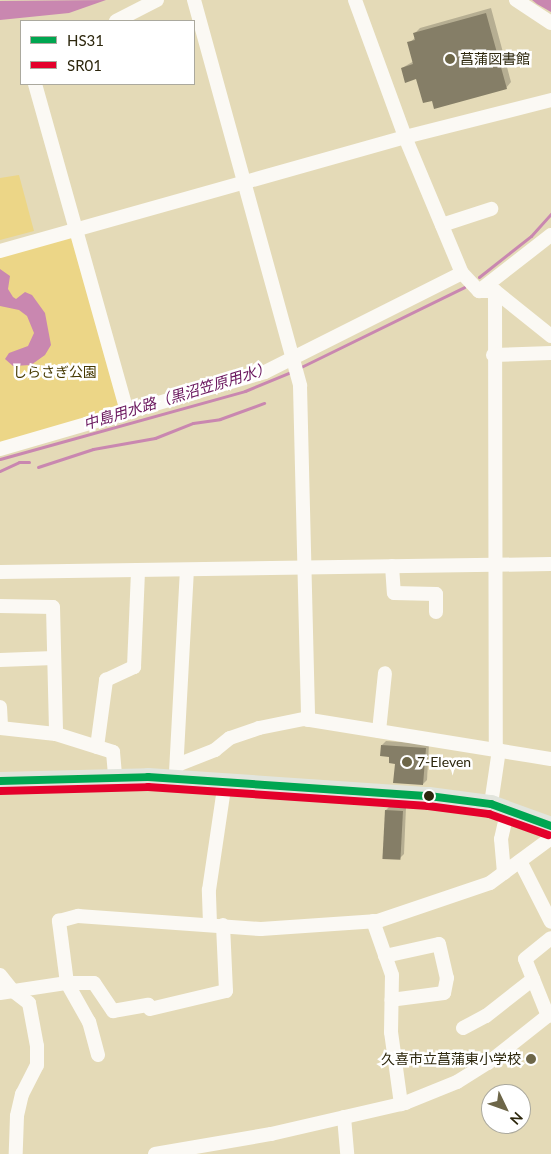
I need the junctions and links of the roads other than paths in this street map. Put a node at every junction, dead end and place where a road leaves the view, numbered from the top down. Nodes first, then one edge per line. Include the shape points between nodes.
1 (157, 0) edge
2 (194, 0) edge
3 (354, 0) edge
4 (516, 0) edge
5 (118, 20) edge
6 (551, 23) edge
7 (35, 85) edge
8 (551, 100) edge
9 (405, 137) junction
10 (244, 184) junction
11 (490, 209) dead end
12 (442, 225) junction
13 (76, 230) junction
14 (551, 235) edge
15 (0, 251) edge
16 (464, 275) junction
17 (478, 290) junction
18 (495, 292) junction
19 (551, 336) edge
20 (551, 354) edge
21 (493, 355) junction
22 (293, 360) junction
23 (127, 412) junction
24 (0, 449) edge
25 (551, 564) edge
26 (495, 565) junction
27 (392, 566) junction
28 (304, 567) junction
29 (187, 570) junction
30 (138, 571) junction
31 (0, 572) edge
32 (0, 606) edge
33 (436, 612) dead end
34 (54, 658) junction
35 (0, 660) edge
36 (385, 673) dead end
37 (0, 707) edge
38 (308, 720) junction
39 (1, 728) edge
40 (379, 731) junction
41 (56, 734) junction
42 (97, 747) junction
43 (498, 750) junction
44 (551, 759) edge
45 (176, 772) junction
46 (115, 776) junction
47 (0, 781) edge
48 (226, 781) junction
49 (499, 806) junction
50 (551, 826) edge
51 (551, 838) edge
52 (520, 860) junction
53 (504, 873) junction
54 (373, 921) junction
55 (551, 922) edge
56 (217, 925) junction
57 (551, 938) edge
58 (385, 956) junction
59 (0, 975) edge
60 (533, 980) junction
61 (67, 983) junction
62 (6, 992) edge
63 (391, 1000) junction
64 (549, 1015) edge
65 (463, 1028) dead end
66 (98, 1055) dead end
67 (402, 1104) junction
68 (344, 1117) junction
69 (16, 1154) edge
70 (155, 1154) edge
71 (347, 1154) edge

1 - 5 street
2 - 10 street
3 - 9 street
4 - 6 street
7 - 13 street
8 - 9 street
9 - 10 street
9 - 12 street
10 - 13 street
10 - 22 street
11 - 12 street
12 - 16 street
13 - 15 street
13 - 23 street
14 - 17 street
16 - 17 street
16 - 22 street
17 - 18 street
18 - 19 street
18 - 21 street
20 - 21 street
21 - 26 street
22 - 23 street via 242,380
22 - 28 street via 298,378
23 - 24 street
25 - 26 street
26 - 27 street
26 - 43 street
27 - 28 street
27 - 33 street via 394,593 436,594
28 - 29 street
28 - 38 street
29 - 30 street
29 - 45 street
30 - 31 street
30 - 42 street via 134,667 106,680
32 - 34 street via 53,607
34 - 35 street
34 - 41 street
36 - 40 street
37 - 39 street
38 - 40 street
38 - 45 street via 259,728
39 - 41 street
40 - 43 street
41 - 42 street
42 - 46 street via 113,752
43 - 44 street
43 - 49 street
45 - 46 main road
45 - 48 main road
46 - 47 main road
48 - 49 main road via 429,796
48 - 56 street via 209,890
49 - 50 main road
49 - 53 street
51 - 52 street
52 - 53 street
52 - 55 street
53 - 54 street via 490,883
54 - 56 street via 292,928
54 - 58 street
56 - 61 street via 78,916 59,921
56 - 61 street via 226,992 150,1009 148,1004 113,1011 94,983
57 - 60 street via 525,959
58 - 63 street via 392,975
58 - 63 street via 439,944 447,978 444,993
59 - 62 street
60 - 64 street
60 - 65 street via 486,1016
61 - 62 street
61 - 66 street via 89,1022
62 - 69 street via 29,1003 37,1046 37,1065 22,1094 17,1116
63 - 67 street via 391,1032
64 - 67 street via 488,1063 457,1082
67 - 68 street
68 - 70 street via 271,1134
68 - 71 street

